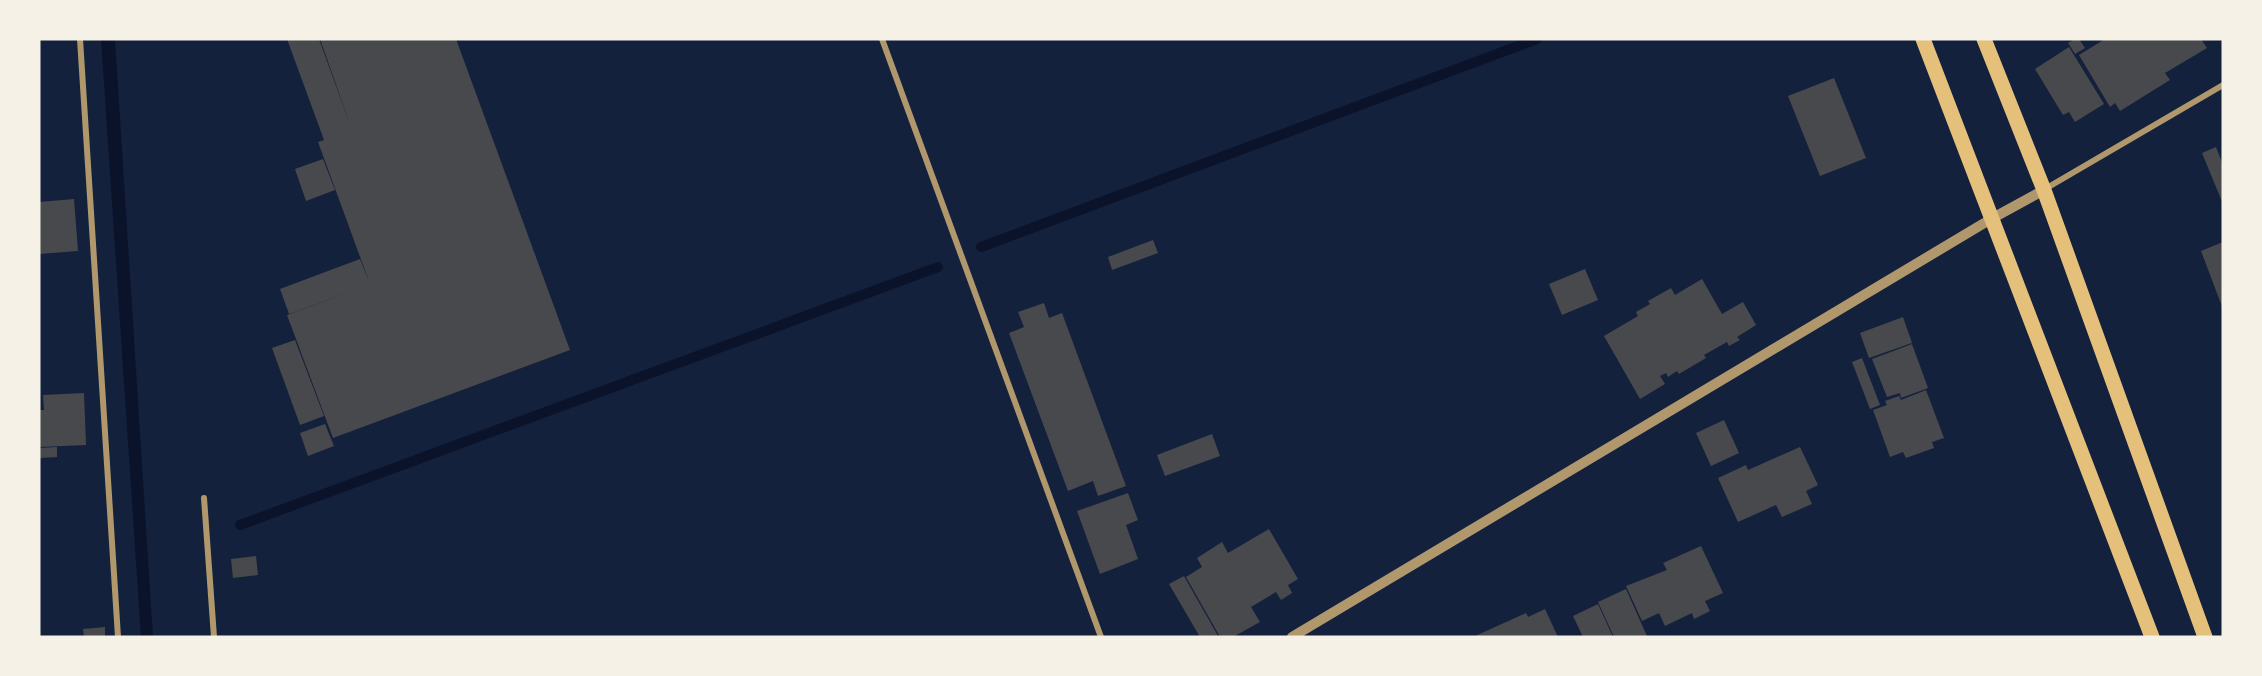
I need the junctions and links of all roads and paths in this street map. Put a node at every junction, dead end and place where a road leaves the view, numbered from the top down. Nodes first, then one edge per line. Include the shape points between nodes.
1 (80, 39) edge
2 (882, 39) edge
3 (1923, 39) edge
4 (1984, 39) edge
5 (2223, 85) edge
6 (2044, 190) junction
7 (1991, 219) junction
8 (204, 498) dead end
9 (118, 637) edge
10 (214, 637) edge
11 (1101, 637) edge
12 (1292, 637) edge
13 (2152, 637) edge
14 (2205, 637) edge

1 - 9 street
2 - 11 street
3 - 7 main road
4 - 6 main road
5 - 6 street
6 - 7 street
6 - 14 main road
7 - 12 street
7 - 13 main road
8 - 10 street

